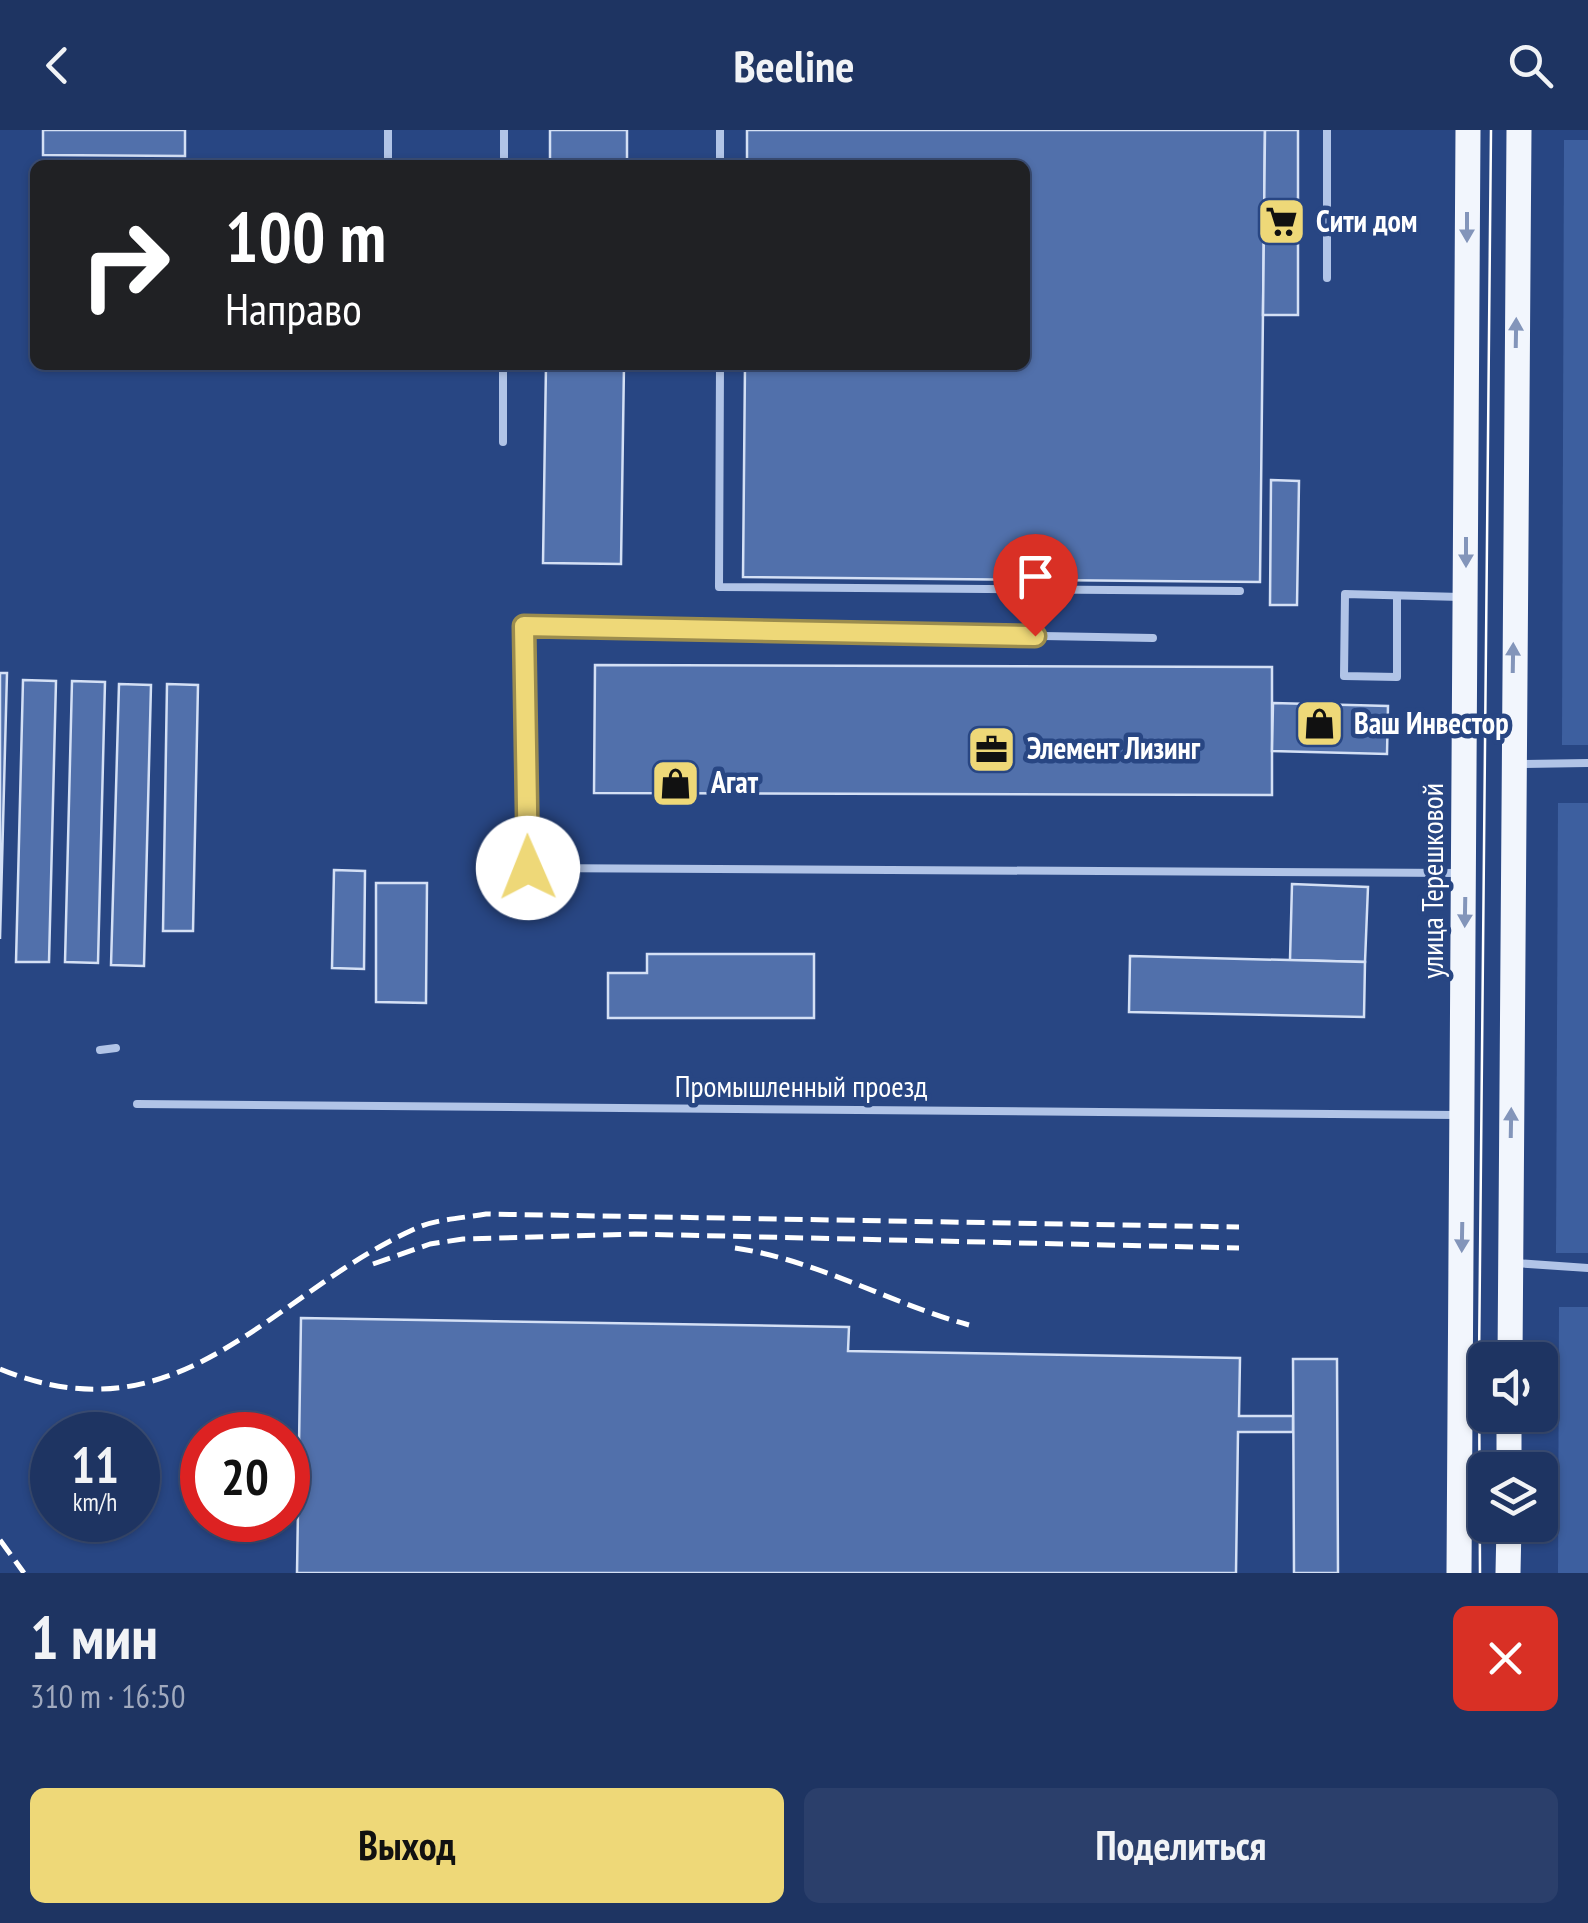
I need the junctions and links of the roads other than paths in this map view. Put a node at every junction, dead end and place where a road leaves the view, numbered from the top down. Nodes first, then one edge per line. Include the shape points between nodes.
1 (388, 130) edge
2 (504, 130) edge
3 (720, 130) edge
4 (1327, 130) edge
5 (1468, 130) edge
6 (1519, 130) edge
7 (388, 160) edge
8 (504, 160) edge
9 (720, 160) edge
10 (1328, 278) dead end
11 (503, 370) edge
12 (720, 370) edge
13 (502, 442) dead end
14 (1240, 591) dead end
15 (1397, 597) junction
16 (1466, 598) junction
17 (1152, 638) dead end
18 (1588, 763) edge
19 (1512, 764) junction
20 (1466, 873) junction
21 (116, 1048) dead end
22 (100, 1050) dead end
23 (137, 1104) dead end
24 (1464, 1115) junction
25 (1510, 1263) junction
26 (1588, 1268) edge
27 (1510, 1342) edge
28 (1508, 1542) edge
29 (1460, 1573) edge
30 (1508, 1573) edge

1 - 7 lane
2 - 8 lane
3 - 9 lane
4 - 10 lane
5 -> 16 main road, улица Терешковой
19 -> 6 main road
11 - 13 lane
12 - 14 lane via 719,587
15 - 15 lane via 1345,594 1344,676 1397,677
15 - 16 lane
16 - 20 main road, улица Терешковой
17 - 20 lane via 524,626 528,868
18 - 19 lane
25 -> 19 main road
20 -> 24 main road, улица Терешковой
21 - 22 lane
23 - 24 lane, Промышленный проезд
24 -> 29 main road, улица Терешковой
25 - 26 lane
25 - 27 main road
28 - 30 main road

